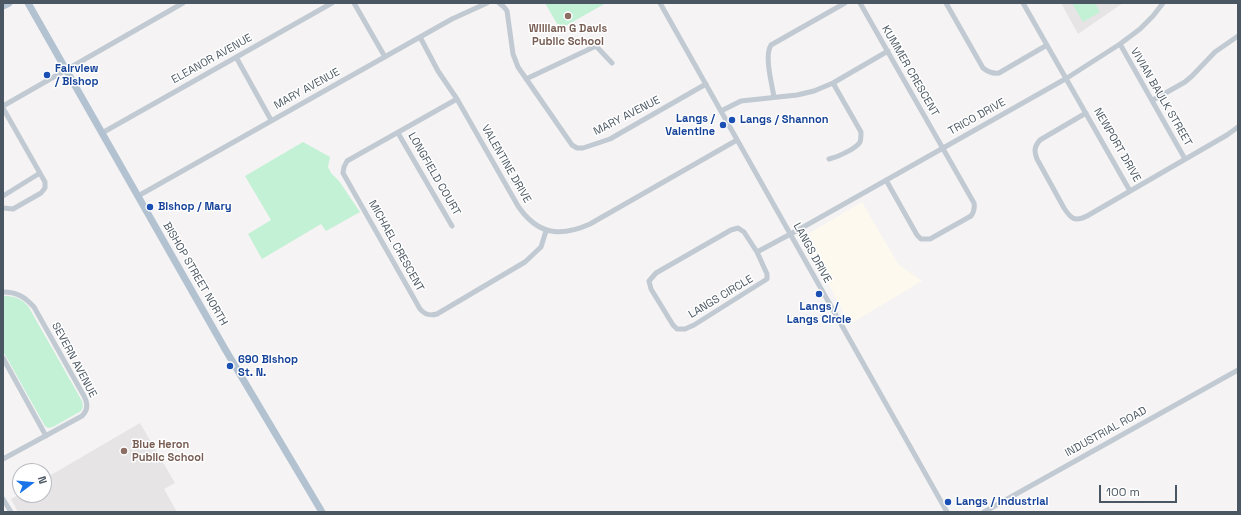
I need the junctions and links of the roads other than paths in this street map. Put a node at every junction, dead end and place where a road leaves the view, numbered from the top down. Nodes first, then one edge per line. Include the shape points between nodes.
1 (9, 3) edge
2 (28, 3) edge
3 (183, 3) edge
4 (332, 3) edge
5 (354, 3) edge
6 (487, 3) edge
7 (499, 3) edge
8 (660, 3) edge
9 (845, 3) edge
10 (860, 3) edge
11 (946, 3) edge
12 (1023, 3) edge
13 (1163, 3) edge
14 (3, 6) edge
15 (1238, 36) edge
16 (420, 37) junction
17 (1120, 44) junction
18 (1047, 45) junction
19 (888, 51) junction
20 (385, 56) junction
21 (236, 57) junction
22 (612, 63) dead end
23 (66, 69) junction
24 (1067, 78) junction
25 (526, 79) junction
26 (833, 83) junction
27 (706, 84) junction
28 (774, 97) junction
29 (457, 99) junction
30 (1153, 100) junction
31 (3, 107) edge
32 (721, 111) junction
33 (1086, 113) junction
34 (271, 120) junction
35 (1238, 126) edge
36 (102, 133) junction
37 (398, 133) junction
38 (737, 140) junction
39 (943, 148) junction
40 (829, 159) dead end
41 (1185, 159) junction
42 (40, 174) junction
43 (886, 180) junction
44 (1130, 191) junction
45 (3, 196) edge
46 (138, 196) junction
47 (3, 208) edge
48 (452, 226) dead end
49 (546, 231) junction
50 (790, 234) junction
51 (757, 252) junction
52 (3, 292) edge
53 (3, 358) edge
54 (1238, 370) edge
55 (46, 436) junction
56 (3, 460) edge
57 (3, 499) edge
58 (5, 508) edge
59 (11, 512) edge
60 (322, 512) edge
61 (947, 512) edge
62 (984, 512) edge

1 - 14 main road
2 - 23 main road, BISHOP STREET NORTH
3 - 23 street
4 - 21 street, ELEANOR AVENUE
5 - 20 street
6 - 16 street, MARY AVENUE
7 - 25 street, MARY AVENUE via 507,11 513,54
8 - 27 street, LANGS DRIVE
9 - 28 street via 768,48
10 - 19 street, KUMMER CRESCENT
11 - 18 street via 987,72 999,73
12 - 18 street, NEWPORT DRIVE
13 - 17 street, TRICO DRIVE via 1148,22
15 - 30 street via 1215,52 1185,82
16 - 20 street, MARY AVENUE
16 - 29 street, VALENTINE DRIVE
17 - 24 street, TRICO DRIVE
17 - 30 street, VIVIAN BAULK STREET
18 - 24 street, NEWPORT DRIVE
19 - 26 street
19 - 39 street, KUMMER CRESCENT
20 - 34 street, MARY AVENUE
21 - 34 street
21 - 36 street, ELEANOR AVENUE
22 - 25 street via 596,46
23 - 31 street
23 - 36 main road, BISHOP STREET NORTH
24 - 33 street, NEWPORT DRIVE
24 - 39 street, TRICO DRIVE
25 - 27 street, MARY AVENUE via 572,144 578,148 610,139
26 - 28 street via 805,94
26 - 40 street via 861,132 861,140 858,145
27 - 32 street, LANGS DRIVE
28 - 32 street via 741,101
29 - 37 street, MICHAEL CRESCENT
29 - 49 street, VALENTINE DRIVE via 518,206 529,220
30 - 41 street, VIVIAN BAULK STREET
31 - 42 street
32 - 38 street, LANGS DRIVE
33 - 44 street, NEWPORT DRIVE
33 - 44 street via 1035,145 1037,159 1064,208 1068,215 1080,219
34 - 46 street, MARY AVENUE
35 - 41 street, NEWPORT DRIVE
36 - 46 main road, BISHOP STREET NORTH
37 - 48 street, LONGFIELD COURT
37 - 49 street, MICHAEL CRESCENT via 347,161 343,173 423,313 437,314 525,262 541,247
38 - 49 street via 590,224 568,232
38 - 50 street, LANGS DRIVE
39 - 43 street, TRICO DRIVE
39 - 43 street, KUMMER CRESCENT via 975,209 971,216 950,228 930,239 917,235
41 - 44 street, NEWPORT DRIVE
42 - 45 street
42 - 47 street via 45,182 45,188 41,193 13,209
43 - 50 street, TRICO DRIVE
46 - 60 main road, BISHOP STREET NORTH
50 - 51 street
50 - 61 street, LANGS DRIVE
51 - 51 street, LANGS CIRCLE via 744,232 738,228 731,230 656,273 649,281 651,289 673,325 677,329 685,329 767,279
52 - 55 street, SEVERN AVENUE via 22,296 34,307 86,400 87,408 82,416
53 - 55 street
54 - 62 street, INDUSTRIAL ROAD
55 - 56 street, SEVERN AVENUE
57 - 58 street
58 - 59 street

